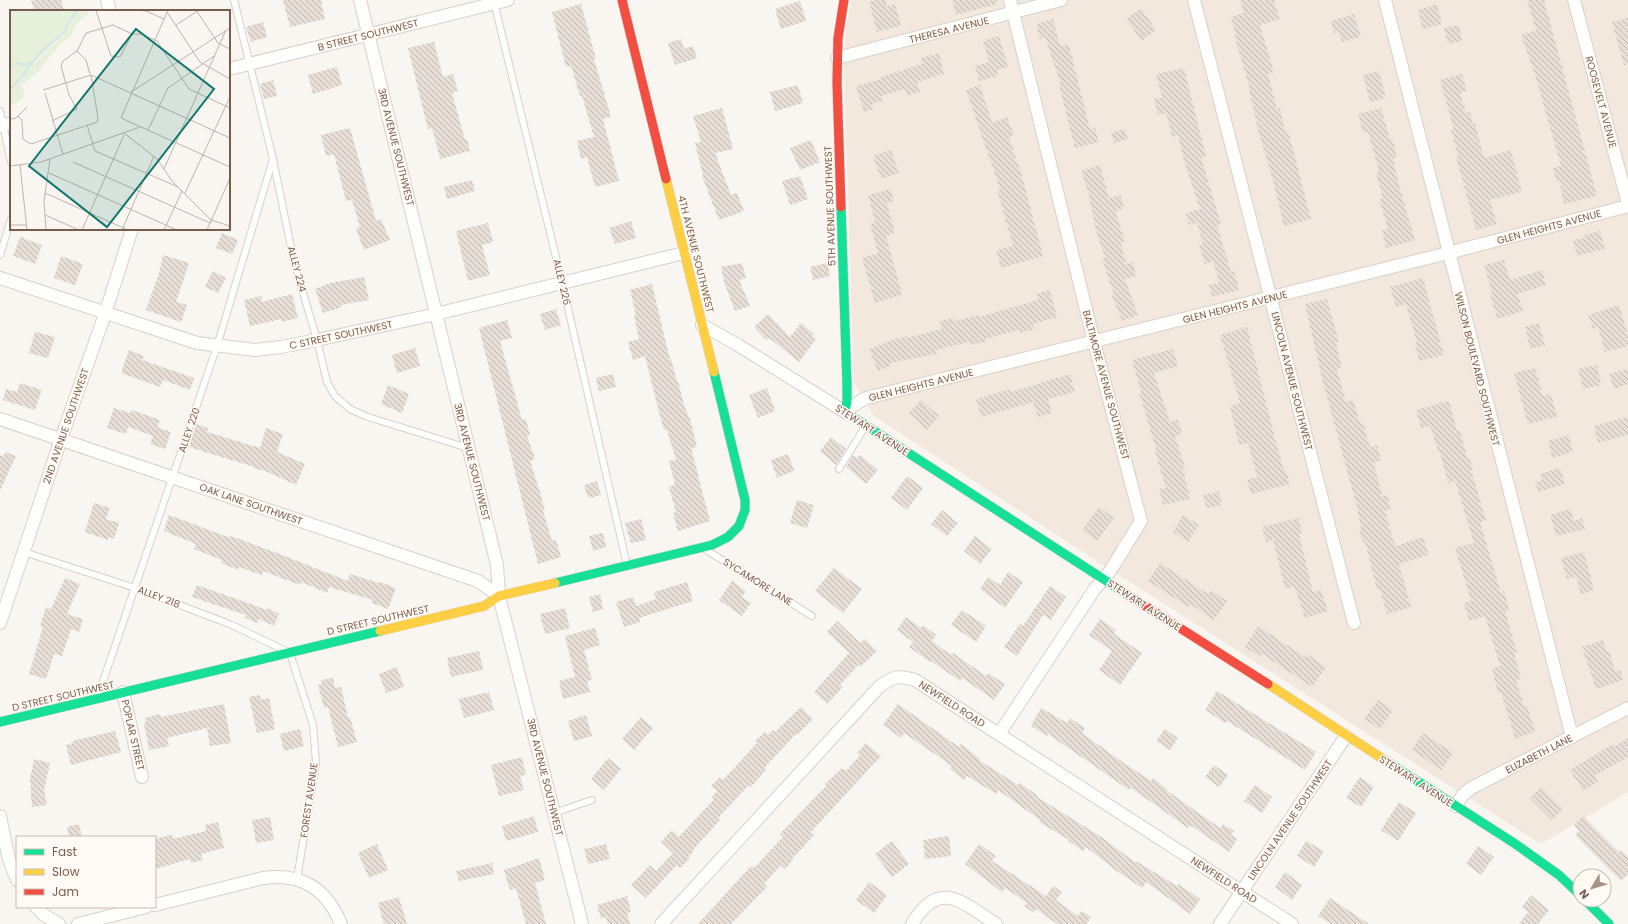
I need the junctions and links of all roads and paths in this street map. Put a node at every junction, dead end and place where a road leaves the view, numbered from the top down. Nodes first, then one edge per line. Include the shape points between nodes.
1 (107, 0) edge
2 (234, 0) edge
3 (360, 0) edge
4 (508, 0) edge
5 (622, 0) edge
6 (844, 0) edge
7 (1010, 0) edge
8 (1061, 0) edge
9 (1194, 0) edge
10 (1385, 0) edge
11 (1574, 0) edge
12 (494, 2) edge
13 (110, 10) edge
14 (1013, 13) junction
15 (368, 34) junction
16 (837, 58) junction
17 (250, 64) junction
18 (230, 69) edge
19 (0, 111) edge
20 (5, 125) edge
21 (10, 156) edge
22 (273, 159) junction
23 (1628, 205) edge
24 (10, 222) edge
25 (132, 230) edge
26 (684, 253) junction
27 (1448, 253) junction
28 (0, 255) edge
29 (0, 278) edge
30 (562, 282) junction
31 (1270, 298) junction
32 (105, 314) junction
33 (436, 314) junction
34 (702, 325) junction
35 (317, 340) junction
36 (1094, 342) junction
37 (217, 346) junction
38 (845, 412) junction
39 (0, 419) edge
40 (866, 426) junction
41 (60, 439) junction
42 (468, 448) junction
43 (839, 469) dead end
44 (173, 477) junction
45 (745, 513) joint
46 (704, 548) junction
47 (24, 552) junction
48 (627, 565) junction
49 (1103, 579) junction
50 (135, 588) junction
51 (499, 596) junction
52 (812, 616) dead end
53 (0, 623) edge
54 (1354, 623) dead end
55 (290, 653) junction
56 (123, 692) junction
57 (98, 699) junction
58 (1628, 708) edge
59 (0, 722) edge
60 (999, 734) junction
61 (1346, 736) junction
62 (1572, 737) junction
63 (142, 777) dead end
64 (592, 800) dead end
65 (1456, 806) junction
66 (554, 812) junction
67 (0, 816) edge
68 (16, 877) edge
69 (297, 879) junction
70 (1572, 887) edge
71 (1242, 892) junction
72 (156, 905) edge
73 (37, 908) edge
74 (142, 908) edge
75 (1593, 908) edge
76 (59, 924) edge
77 (78, 924) edge
78 (342, 924) edge
79 (582, 924) edge
80 (661, 924) edge
81 (912, 924) edge
82 (996, 924) edge
83 (1220, 924) edge
84 (1292, 924) edge
85 (1608, 924) edge

1 - 13 street
2 - 17 lane, ALLEY 224
3 - 15 street, 3RD AVENUE SOUTHWEST
4 - 12 street, B STREET SOUTHWEST
5 - 26 street, 4TH AVENUE SOUTHWEST
6 - 16 street, 5TH AVENUE SOUTHWEST via 839,22
7 - 14 street, BALTIMORE AVENUE SOUTHWEST
8 - 14 street, THERESA AVENUE
9 - 31 street, LINCOLN AVENUE SOUTHWEST
10 - 27 street, WILSON BOULEVARD SOUTHWEST
11 - 23 street, ROOSEVELT AVENUE
12 - 15 street, B STREET SOUTHWEST
12 - 30 lane, ALLEY 226
14 - 16 street, THERESA AVENUE
14 - 36 street, BALTIMORE AVENUE SOUTHWEST
15 - 17 street, B STREET SOUTHWEST
15 - 33 street, 3RD AVENUE SOUTHWEST
16 - 38 street, 5TH AVENUE SOUTHWEST via 847,385
17 - 18 street, B STREET SOUTHWEST
17 - 22 lane, ALLEY 224
19 - 20 lane
20 - 21 lane
22 - 35 lane, ALLEY 224 via 294,262
22 - 37 lane, ALLEY 220
23 - 27 street, GLEN HEIGHTS AVENUE
24 - 28 lane
25 - 32 street, 2ND AVENUE SOUTHWEST
26 - 30 street, C STREET SOUTHWEST
26 - 34 street, 4TH AVENUE SOUTHWEST
27 - 31 street, GLEN HEIGHTS AVENUE
27 - 62 street, WILSON BOULEVARD SOUTHWEST
29 - 32 street, C STREET SOUTHWEST
30 - 33 street, C STREET SOUTHWEST
30 - 48 lane, ALLEY 226
31 - 36 street, GLEN HEIGHTS AVENUE
31 - 54 street, LINCOLN AVENUE SOUTHWEST
32 - 37 street, C STREET SOUTHWEST via 197,343
32 - 41 street, 2ND AVENUE SOUTHWEST
33 - 35 street, C STREET SOUTHWEST
33 - 42 street, 3RD AVENUE SOUTHWEST
34 - 38 street, STEWART AVENUE
34 - 45 street, 4TH AVENUE SOUTHWEST via 745,500
35 - 37 street, C STREET SOUTHWEST via 255,350
35 - 42 lane, ALLEY 224 via 328,382 335,396 350,409 368,418
36 - 38 street, GLEN HEIGHTS AVENUE via 866,398
36 - 49 street, BALTIMORE AVENUE SOUTHWEST via 1141,520
37 - 44 lane, ALLEY 220
38 - 40 street, STEWART AVENUE
39 - 41 street, OAK LANE SOUTHWEST
40 - 43 lane
40 - 49 street, STEWART AVENUE
41 - 44 street, OAK LANE SOUTHWEST
41 - 47 street, 2ND AVENUE SOUTHWEST
42 - 51 street, 3RD AVENUE SOUTHWEST via 497,565
44 - 50 lane, ALLEY 220
44 - 51 street, OAK LANE SOUTHWEST via 478,581
45 - 46 street, D STREET SOUTHWEST via 733,534 719,543
46 - 48 street, D STREET SOUTHWEST
46 - 52 lane, SYCAMORE LANE
47 - 50 lane, ALLEY 218
47 - 53 street, 2ND AVENUE SOUTHWEST
48 - 51 street, D STREET SOUTHWEST
49 - 60 street, BALTIMORE AVENUE SOUTHWEST
49 - 61 street, STEWART AVENUE
50 - 55 lane, ALLEY 218 via 232,625
50 - 57 lane, ALLEY 220
51 - 55 street, D STREET SOUTHWEST via 484,606
51 - 66 street, 3RD AVENUE SOUTHWEST
55 - 56 street, D STREET SOUTHWEST
55 - 69 lane, FOREST AVENUE via 313,725 316,763
56 - 57 street, D STREET SOUTHWEST
56 - 63 street, POPLAR STREET
57 - 59 street, D STREET SOUTHWEST
58 - 62 street, ELIZABETH LANE
60 - 71 street, NEWFIELD ROAD
60 - 80 street, NEWFIELD ROAD via 915,680 896,676 887,680
61 - 65 street, STEWART AVENUE
61 - 71 street, LINCOLN AVENUE SOUTHWEST
62 - 65 street, ELIZABETH LANE via 1472,788 1462,796
64 - 66 lane
65 - 70 street, STEWART AVENUE via 1537,859
66 - 79 street, 3RD AVENUE SOUTHWEST
67 - 68 street
69 - 72 street via 279,876 263,878
69 - 78 street via 315,888 329,901
71 - 83 street, LINCOLN AVENUE SOUTHWEST
71 - 84 street, NEWFIELD ROAD
73 - 76 street
74 - 77 street
75 - 85 street
81 - 82 street via 926,904 946,897 957,900

